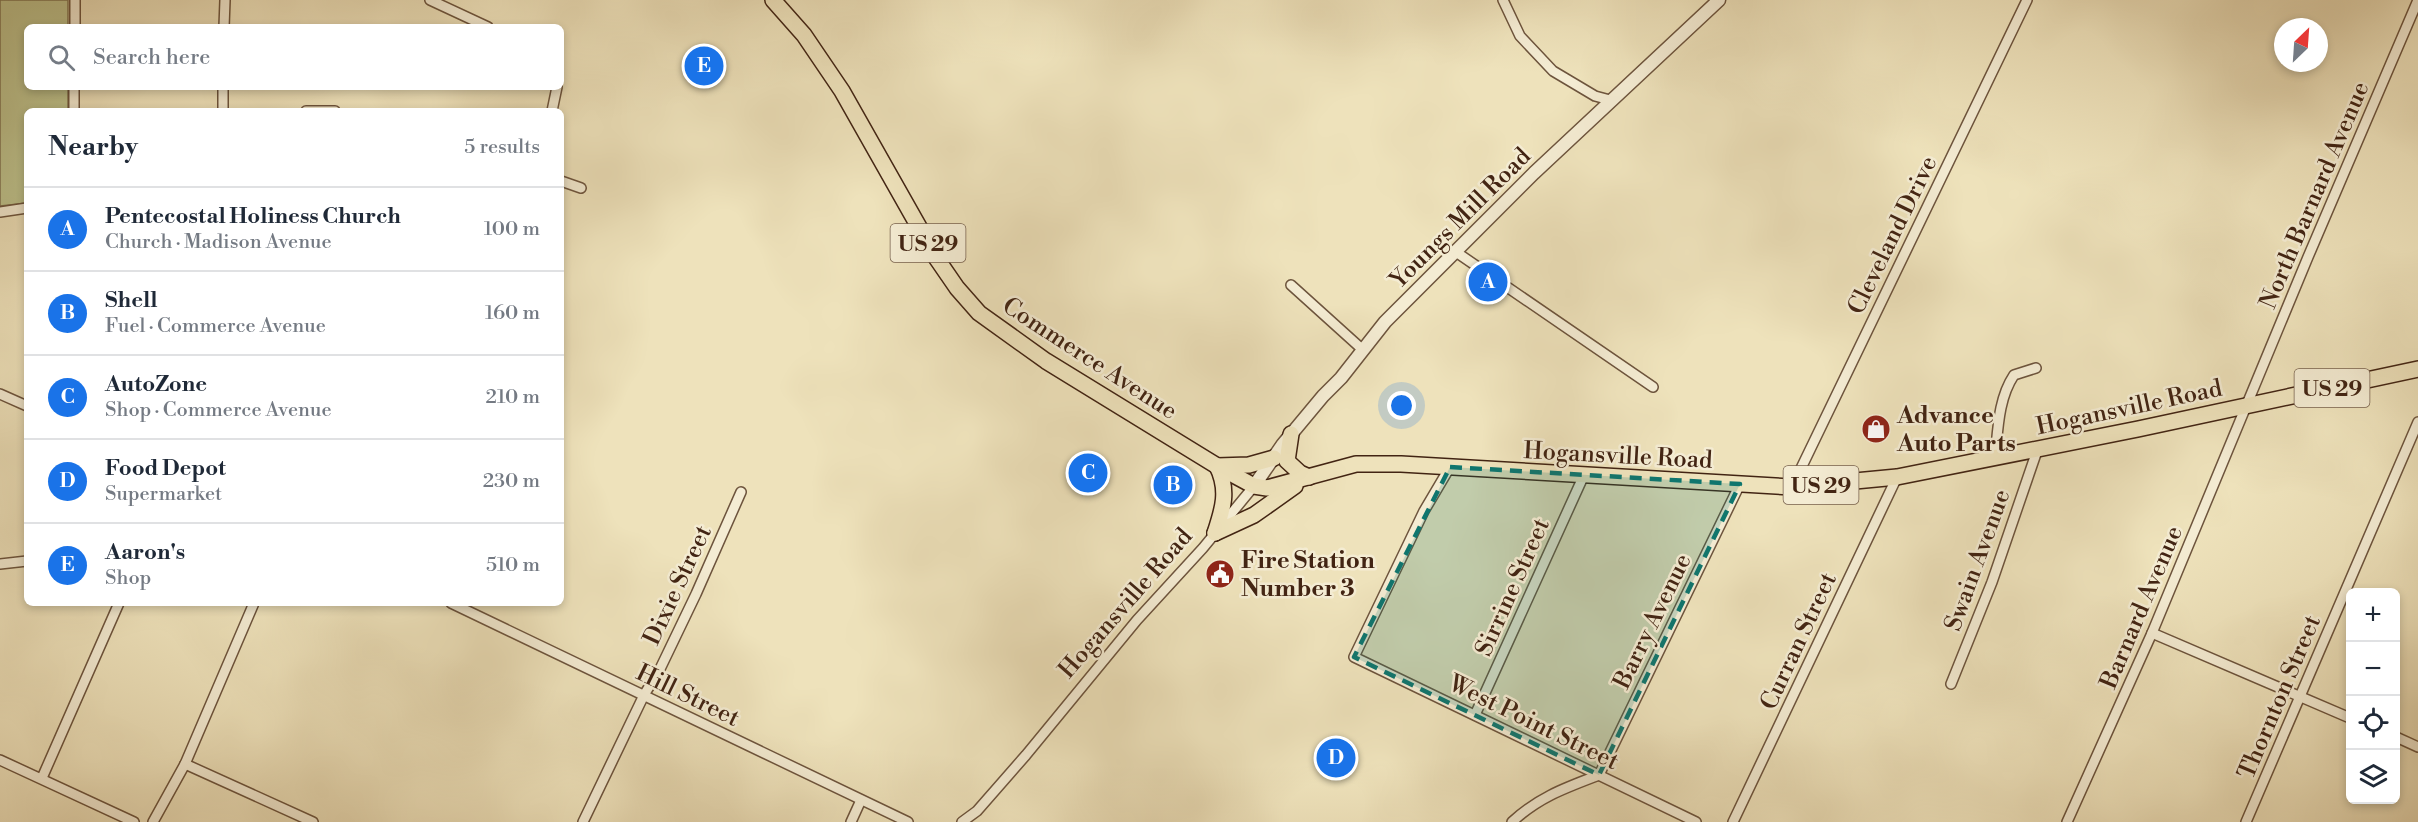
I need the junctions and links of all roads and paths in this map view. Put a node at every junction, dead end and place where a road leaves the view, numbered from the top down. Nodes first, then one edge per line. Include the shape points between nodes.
1 (75, 0) edge
2 (225, 0) edge
3 (430, 0) edge
4 (773, 0) edge
5 (1503, 0) edge
6 (1719, 0) edge
7 (2027, 0) edge
8 (2418, 0) edge
9 (75, 24) edge
10 (224, 24) edge
11 (482, 24) edge
12 (74, 90) edge
13 (223, 90) edge
14 (556, 90) edge
15 (1610, 100) junction
16 (74, 108) edge
17 (223, 108) edge
18 (553, 108) edge
19 (564, 182) edge
20 (581, 188) dead end
21 (24, 208) edge
22 (0, 212) edge
23 (1456, 252) junction
24 (1291, 285) dead end
25 (1363, 350) junction
26 (2036, 368) dead end
27 (2418, 369) edge
28 (1653, 387) dead end
29 (0, 394) edge
30 (24, 405) edge
31 (2247, 406) junction
32 (2418, 422) edge
33 (1291, 434) junction
34 (2038, 448) junction
35 (1274, 458) junction
36 (1995, 458) junction
37 (1218, 466) junction
38 (1449, 467) junction
39 (1584, 475) junction
40 (1309, 477) junction
41 (1897, 477) junction
42 (1740, 484) junction
43 (1254, 486) junction
44 (1792, 487) junction
45 (741, 492) dead end
46 (1215, 533) junction
47 (24, 561) edge
48 (0, 564) edge
49 (118, 606) edge
50 (253, 606) edge
51 (458, 606) edge
52 (2152, 633) junction
53 (1951, 684) dead end
54 (644, 695) junction
55 (2300, 696) junction
56 (1475, 715) junction
57 (2346, 716) edge
58 (2400, 739) edge
59 (2418, 747) edge
60 (0, 760) edge
61 (185, 764) junction
62 (1599, 775) junction
63 (42, 778) junction
64 (861, 800) junction
65 (134, 822) edge
66 (153, 822) edge
67 (313, 822) edge
68 (583, 822) edge
69 (851, 822) edge
70 (908, 822) edge
71 (962, 822) edge
72 (1512, 822) edge
73 (1696, 822) edge
74 (1733, 822) edge
75 (2067, 822) edge
76 (2246, 822) edge

1 - 9 street
2 - 10 street
3 - 11 street
4 - 37 main road, Commerce Avenue / US 29 via 804,35 842,91 937,259 979,313 1046,361
5 - 15 street via 1520,36 1553,71 1595,96
6 - 15 street, Youngs Mill Road
7 - 44 street, Cleveland Drive
8 - 31 street, North Barnard Avenue
12 - 16 street
13 - 17 street
14 - 18 street
15 - 23 street, Youngs Mill Road
19 - 20 street
21 - 22 street
23 - 25 street, Youngs Mill Road via 1385,322
23 - 28 street
24 - 25 street
25 - 33 street, Youngs Mill Road
26 - 36 street via 2014,375 2008,383
27 - 31 main road, Hogansville Road / US 29
29 - 30 street
31 - 34 main road, Hogansville Road / US 29
31 - 52 street, Barnard Avenue
32 - 55 street, Thornton Street
33 - 35 street, Youngs Mill Road
33 - 40 main road via 1287,461
34 - 36 main road, Hogansville Road / US 29
34 - 53 street, Swain Avenue via 1992,582
35 - 37 main road via 1249,465
35 - 43 street, Youngs Mill Road
36 - 41 main road, Hogansville Road / US 29
37 - 43 main road, Commerce Avenue / US 29
37 - 46 main road via 1225,493
38 - 39 main road, Hogansville Road / US 29
38 - 40 main road, Hogansville Road / US 29 via 1356,464
38 - 56 street, West Point Street via 1354,657
39 - 42 main road, Hogansville Road / US 29
39 - 56 street, Sirrine Street
40 - 43 main road, Hogansville Road / US 29 via 1267,488
40 - 46 main road via 1254,515
41 - 44 main road, Hogansville Road / US 29
41 - 74 street, Curran Street
42 - 44 main road, Hogansville Road / US 29
42 - 62 street, Barry Avenue
43 - 46 street, Hogansville Road
45 - 54 street, Dixie Street via 696,594
46 - 71 street, Hogansville Road via 1026,755
47 - 48 street
49 - 63 street
50 - 61 street
51 - 54 street, Hill Street
52 - 55 street
52 - 75 street, Barnard Avenue
54 - 64 street, Hill Street
54 - 68 street, Dixie Street
55 - 57 street
55 - 76 street, Thornton Street
56 - 62 street, West Point Street
58 - 59 street
60 - 63 street
61 - 66 street
61 - 67 street
62 - 72 street via 1549,794
62 - 73 street, West Point Street
63 - 65 street
64 - 69 street
64 - 70 street, Hill Street

